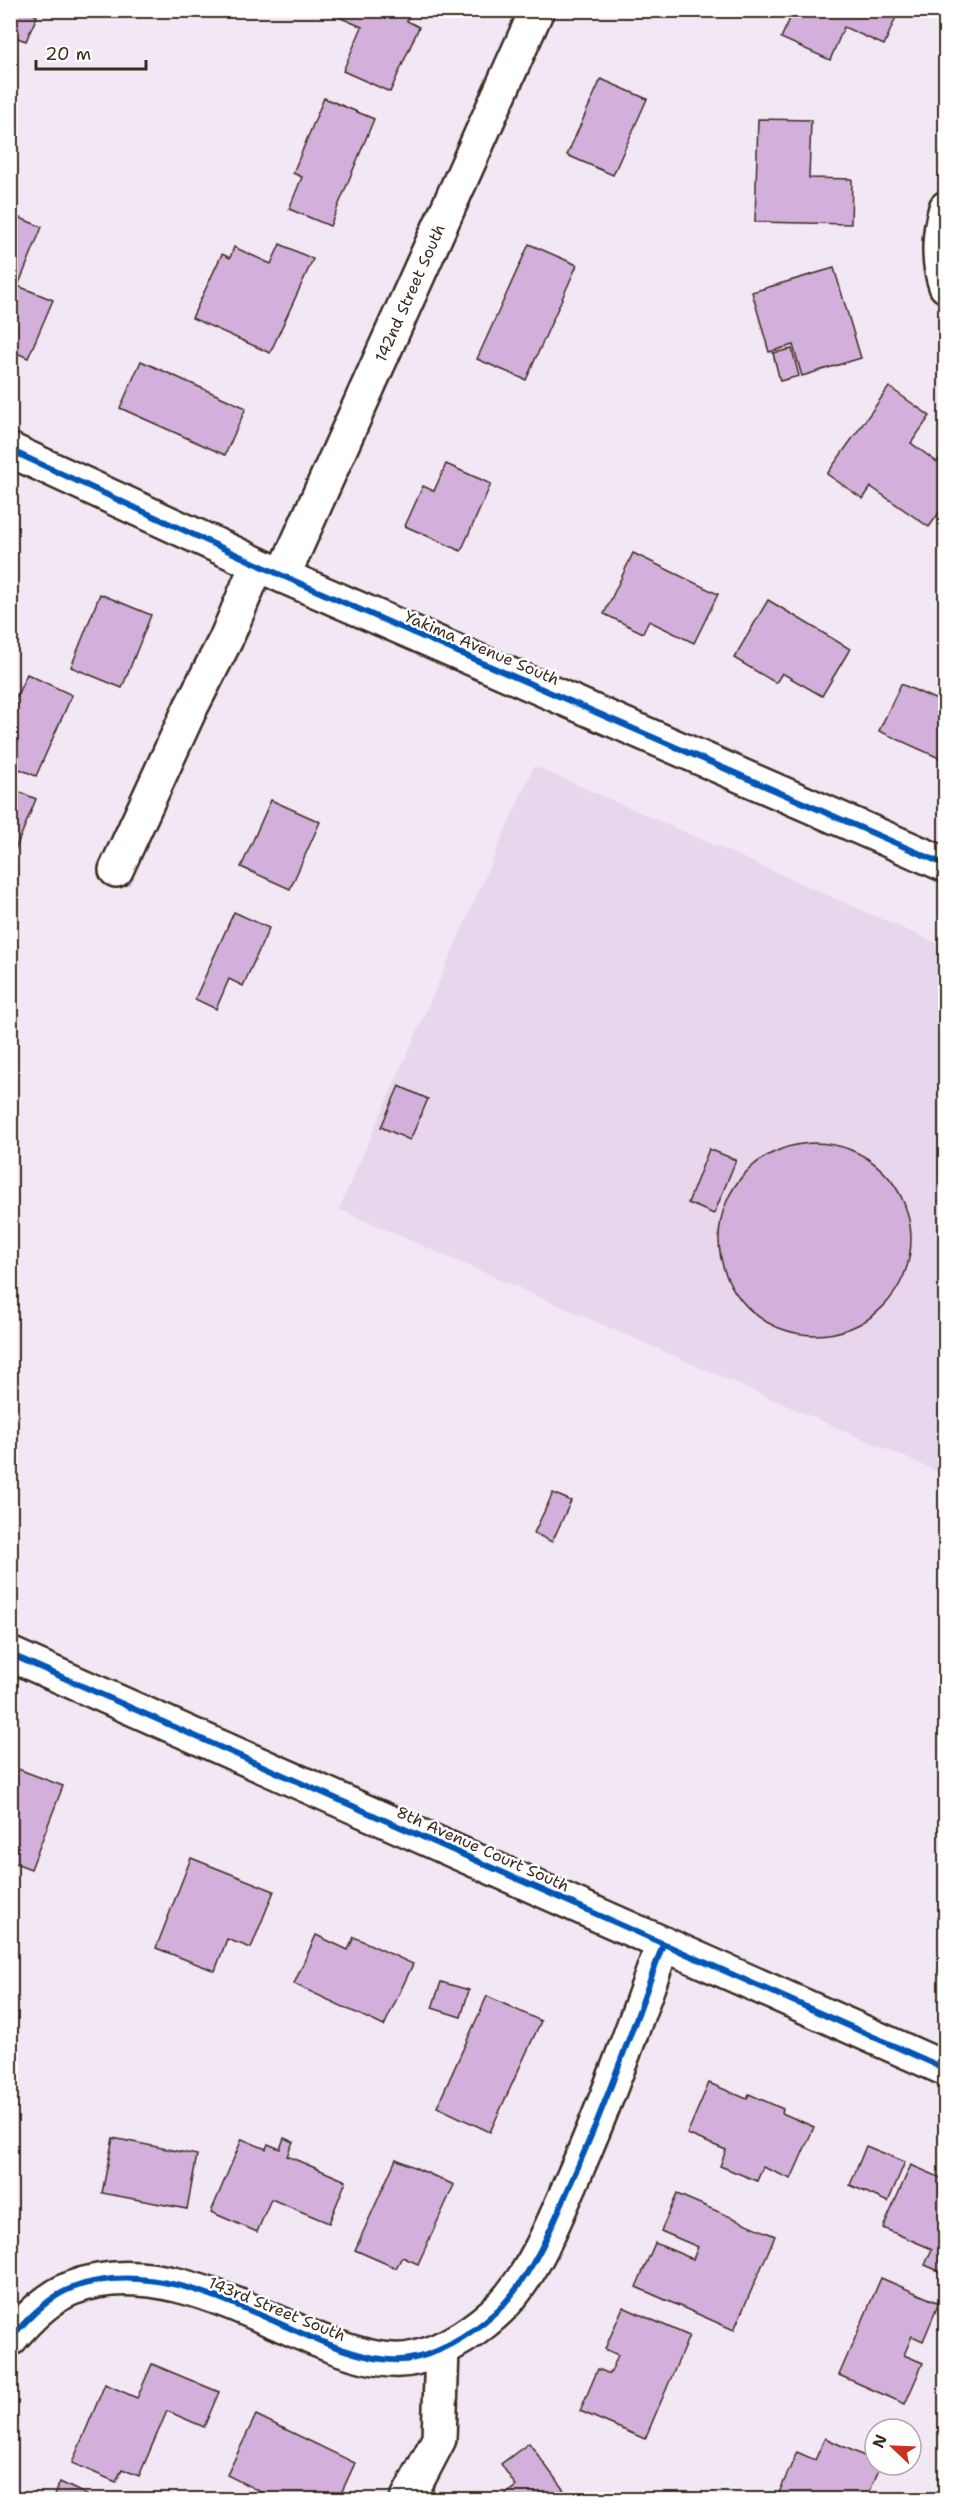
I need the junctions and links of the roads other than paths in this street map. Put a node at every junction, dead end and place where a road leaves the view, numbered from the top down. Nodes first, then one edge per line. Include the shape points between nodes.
1 (537, 10) edge
2 (945, 208) edge
3 (945, 286) edge
4 (10, 450) edge
5 (270, 571) junction
6 (945, 864) edge
7 (116, 870) dead end
8 (10, 1654) edge
9 (663, 1944) junction
10 (945, 2069) edge
11 (10, 2339) edge
12 (442, 2349) junction
13 (407, 2499) edge

1 - 5 street, 142nd Street South
2 - 3 street via 940,248
4 - 5 street, Yakima Avenue South
5 - 6 street, Yakima Avenue South
5 - 7 street, 142nd Street South via 226,639
8 - 9 street, 8th Avenue Court South
9 - 10 street, 8th Avenue Court South
9 - 12 street, 143rd Street South via 609,2095 552,2228 528,2272 502,2305 471,2332
11 - 12 street, 143rd Street South via 43,2307 70,2289 100,2281 135,2279 169,2282 200,2292 348,2352 413,2359
12 - 13 street via 439,2439

